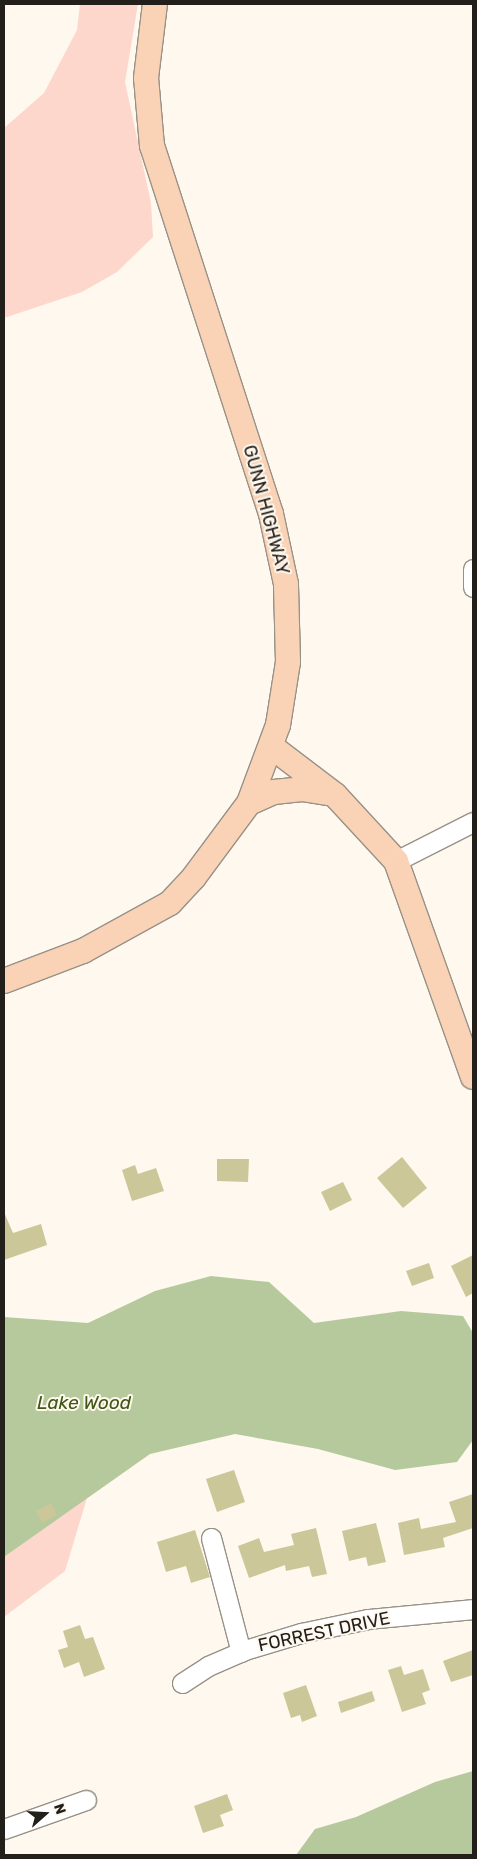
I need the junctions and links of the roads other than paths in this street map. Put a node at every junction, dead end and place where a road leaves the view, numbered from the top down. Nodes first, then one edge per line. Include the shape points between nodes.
1 (155, 4) edge
2 (473, 569) edge
3 (473, 587) edge
4 (272, 747) junction
5 (335, 795) junction
6 (249, 803) junction
7 (473, 822) edge
8 (396, 861) junction
9 (4, 981) edge
10 (473, 1077) edge
11 (211, 1538) dead end
12 (473, 1609) edge
13 (241, 1652) junction
14 (182, 1683) dead end
15 (86, 1800) dead end
16 (4, 1828) edge

1 - 4 main road, GUNN HIGHWAY via 146,78 152,146 271,514 286,584 288,662
2 - 3 street
4 - 5 main road
4 - 6 main road, GUNN HIGHWAY
5 - 6 main road via 302,789 274,792
5 - 8 main road
6 - 9 main road, GUNN HIGHWAY via 194,877 170,903 83,951
7 - 8 street
8 - 10 main road
11 - 13 street
12 - 13 street, FORREST DRIVE via 368,1619 300,1633
13 - 14 street, FORREST DRIVE via 208,1666
15 - 16 street

